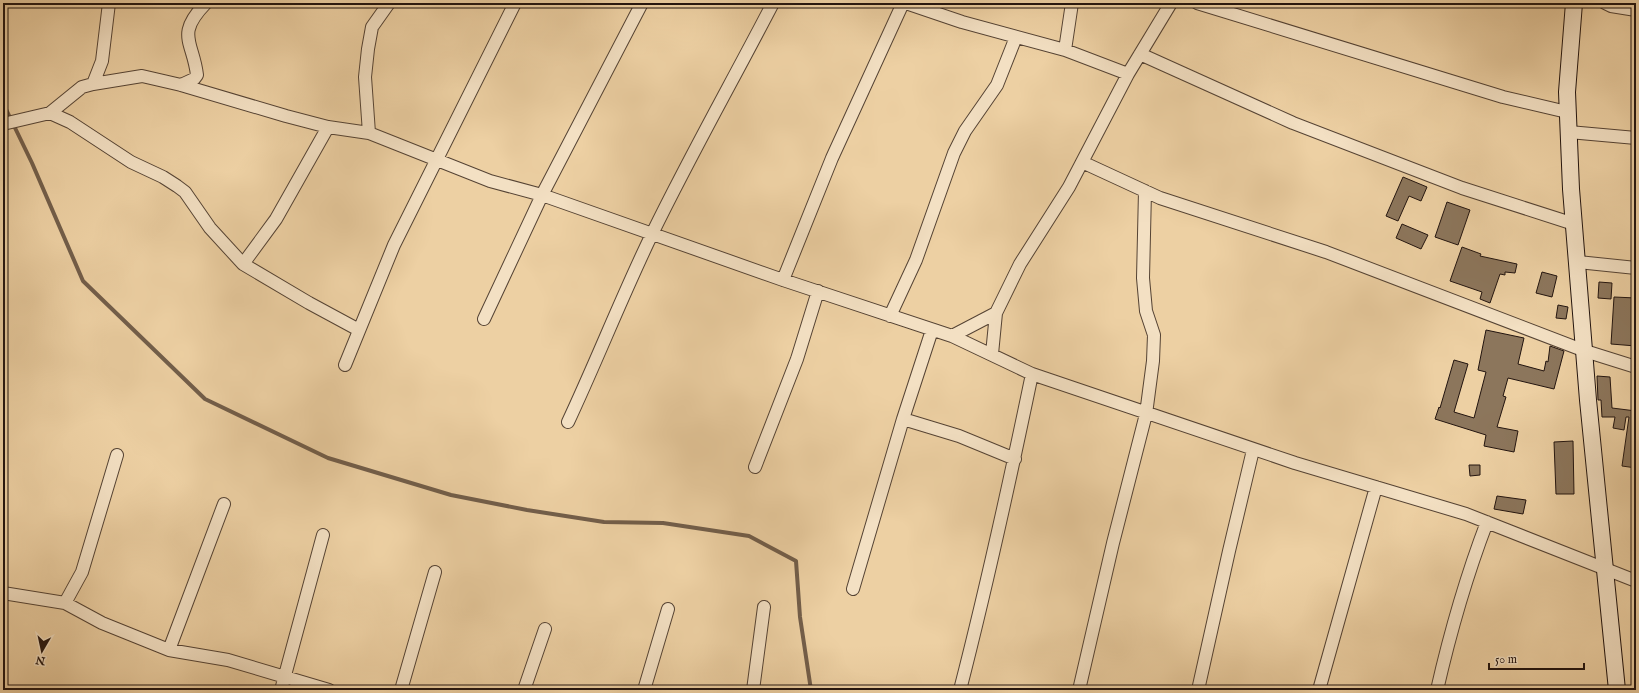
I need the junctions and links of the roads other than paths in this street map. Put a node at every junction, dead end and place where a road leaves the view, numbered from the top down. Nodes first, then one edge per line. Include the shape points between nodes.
1 (109, 3) edge
2 (206, 3) edge
3 (389, 3) edge
4 (515, 3) edge
5 (642, 3) edge
6 (773, 3) edge
7 (903, 3) edge
8 (906, 3) edge
9 (1072, 3) edge
10 (1171, 3) edge
11 (1198, 3) edge
12 (1574, 3) edge
13 (1605, 3) edge
14 (1636, 10) edge
15 (1016, 37) junction
16 (1065, 50) junction
17 (1140, 54) junction
18 (1128, 74) junction
19 (93, 84) junction
20 (181, 85) junction
21 (1567, 112) junction
22 (50, 113) junction
23 (3, 124) edge
24 (328, 127) junction
25 (1569, 132) junction
26 (369, 133) junction
27 (1636, 138) edge
28 (437, 160) junction
29 (1082, 162) junction
30 (1145, 191) junction
31 (542, 195) junction
32 (1574, 224) junction
33 (652, 234) junction
34 (1578, 262) junction
35 (243, 264) junction
36 (1636, 268) edge
37 (783, 280) junction
38 (818, 291) junction
39 (996, 313) junction
40 (890, 316) junction
41 (484, 319) dead end
42 (359, 330) junction
43 (932, 330) junction
44 (952, 336) junction
45 (1585, 351) junction
46 (992, 354) junction
47 (345, 365) dead end
48 (1636, 367) edge
49 (1032, 374) junction
50 (1146, 414) junction
51 (903, 419) junction
52 (568, 422) dead end
53 (1253, 450) junction
54 (117, 455) dead end
55 (1015, 459) junction
56 (755, 467) dead end
57 (1376, 487) junction
58 (224, 504) dead end
59 (1487, 522) junction
60 (324, 535) dead end
61 (1605, 570) junction
62 (435, 572) dead end
63 (1636, 580) edge
64 (853, 589) dead end
65 (3, 593) edge
66 (64, 603) junction
67 (764, 608) dead end
68 (668, 609) dead end
69 (546, 629) dead end
70 (169, 650) junction
71 (285, 677) junction
72 (281, 690) edge
73 (329, 690) edge
74 (401, 690) edge
75 (524, 690) edge
76 (644, 690) edge
77 (753, 690) edge
78 (960, 690) edge
79 (1079, 690) edge
80 (1198, 690) edge
81 (1319, 690) edge
82 (1437, 690) edge
83 (1617, 690) edge

1 - 19 street via 102,61
2 - 20 street via 190,23 188,35 197,75
3 - 26 street via 372,27 368,49 366,77
4 - 28 street
5 - 31 street
6 - 33 street
7 - 37 street via 832,158
8 - 15 street
9 - 16 street
10 - 17 street
11 - 21 street via 1503,97
12 - 21 street
13 - 14 street
15 - 16 street
15 - 40 street via 997,85 954,153 916,260
16 - 18 street
17 - 18 street
17 - 32 street via 1293,123 1462,188
18 - 29 street
19 - 20 street via 142,76
19 - 22 street via 82,87
20 - 24 street
21 - 25 street
22 - 23 street
22 - 35 street via 70,122 131,162 163,177 185,192 210,228
24 - 26 street
24 - 35 street via 276,219
25 - 27 street
25 - 32 street
26 - 28 street
28 - 31 street via 490,181
28 - 42 street via 394,245
29 - 30 street
29 - 39 street via 1020,264
30 - 45 street via 1326,252
30 - 50 street via 1143,278 1146,311 1154,335
31 - 33 street
31 - 41 street
32 - 34 street
33 - 37 street
33 - 52 street
34 - 36 street
34 - 45 street
35 - 42 street
37 - 38 street
38 - 40 street
38 - 56 street via 797,359
39 - 44 street
39 - 46 street
40 - 43 street
42 - 47 street
43 - 44 street
43 - 51 street
44 - 46 street
45 - 48 street
45 - 61 street
46 - 49 street
49 - 50 street
49 - 55 street
50 - 53 street
50 - 79 street
51 - 55 street via 959,436
51 - 64 street
53 - 57 street
53 - 80 street
54 - 66 street via 82,572
55 - 78 street
57 - 59 street
57 - 81 street
58 - 70 street
59 - 61 street
59 - 82 street via 1459,601
60 - 71 street
61 - 63 street
61 - 83 street
62 - 74 street
65 - 66 street
66 - 70 street via 102,623
67 - 77 street
68 - 76 street
69 - 75 street
70 - 71 street via 228,660
71 - 72 street
71 - 73 street

